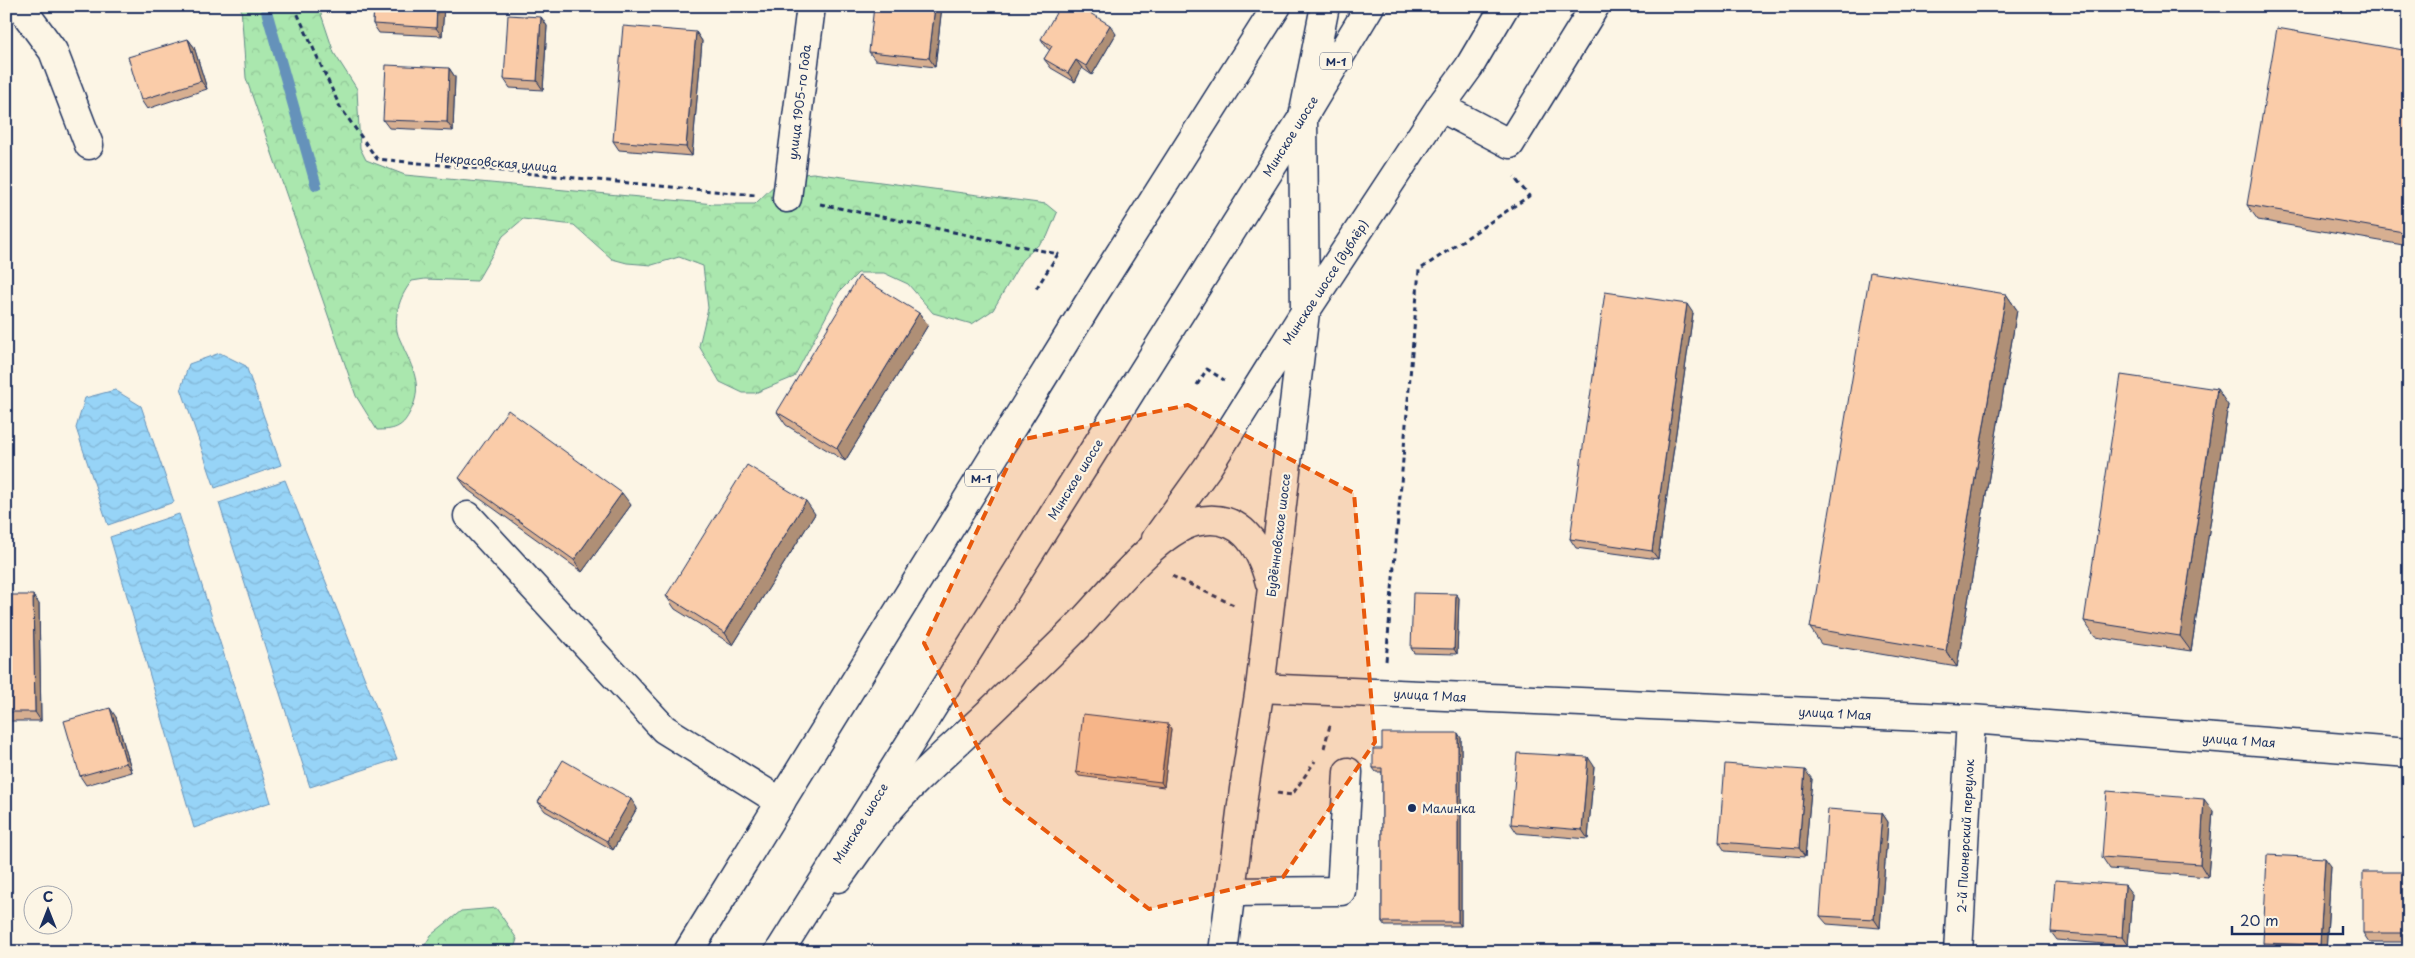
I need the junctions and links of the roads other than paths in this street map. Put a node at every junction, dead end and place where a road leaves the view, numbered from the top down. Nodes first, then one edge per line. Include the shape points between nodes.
1 (20, 6) edge
2 (811, 6) edge
3 (1277, 6) edge
4 (1325, 6) edge
5 (1370, 6) edge
6 (1505, 6) edge
7 (1594, 6) edge
8 (1440, 107) junction
9 (1303, 117) junction
10 (89, 145) dead end
11 (787, 198) road end
12 (1305, 312) junction
13 (468, 516) dead end
14 (1143, 556) junction
15 (1272, 592) junction
16 (1260, 688) junction
17 (1971, 719) junction
18 (2409, 753) edge
19 (1348, 772) dead end
20 (780, 802) junction
21 (1230, 892) junction
22 (688, 952) edge
23 (778, 952) edge
24 (783, 952) edge
25 (1223, 952) edge
26 (1958, 952) edge

1 - 10 main road via 53,50
2 - 11 main road, улица 1905-го Года
3 - 20 main road, М-1
4 - 9 main road
5 - 9 main road, Минское шоссе / М-1
6 - 8 main road, Минское шоссе (дублёр) via 1469,67
7 - 8 main road via 1510,144
8 - 12 main road, Минское шоссе (дублёр)
9 - 12 main road, Будённовское шоссе
9 - 23 main road, Минское шоссе / М-1
12 - 14 main road, Минское шоссе (дублёр) via 1206,468
12 - 15 main road, Будённовское шоссе
13 - 20 main road via 664,729
14 - 15 main road via 1174,532 1194,522 1214,520 1233,525 1260,551
14 - 24 main road via 1078,626 892,806
15 - 16 main road, Будённовское шоссе
16 - 17 main road, улица 1 Мая
16 - 21 main road, Будённовское шоссе
17 - 18 main road, улица 1 Мая
17 - 26 main road, 2-й Пионерский переулок
19 - 21 main road via 1341,891
20 - 22 main road, М-1
21 - 25 main road, Будённовское шоссе

